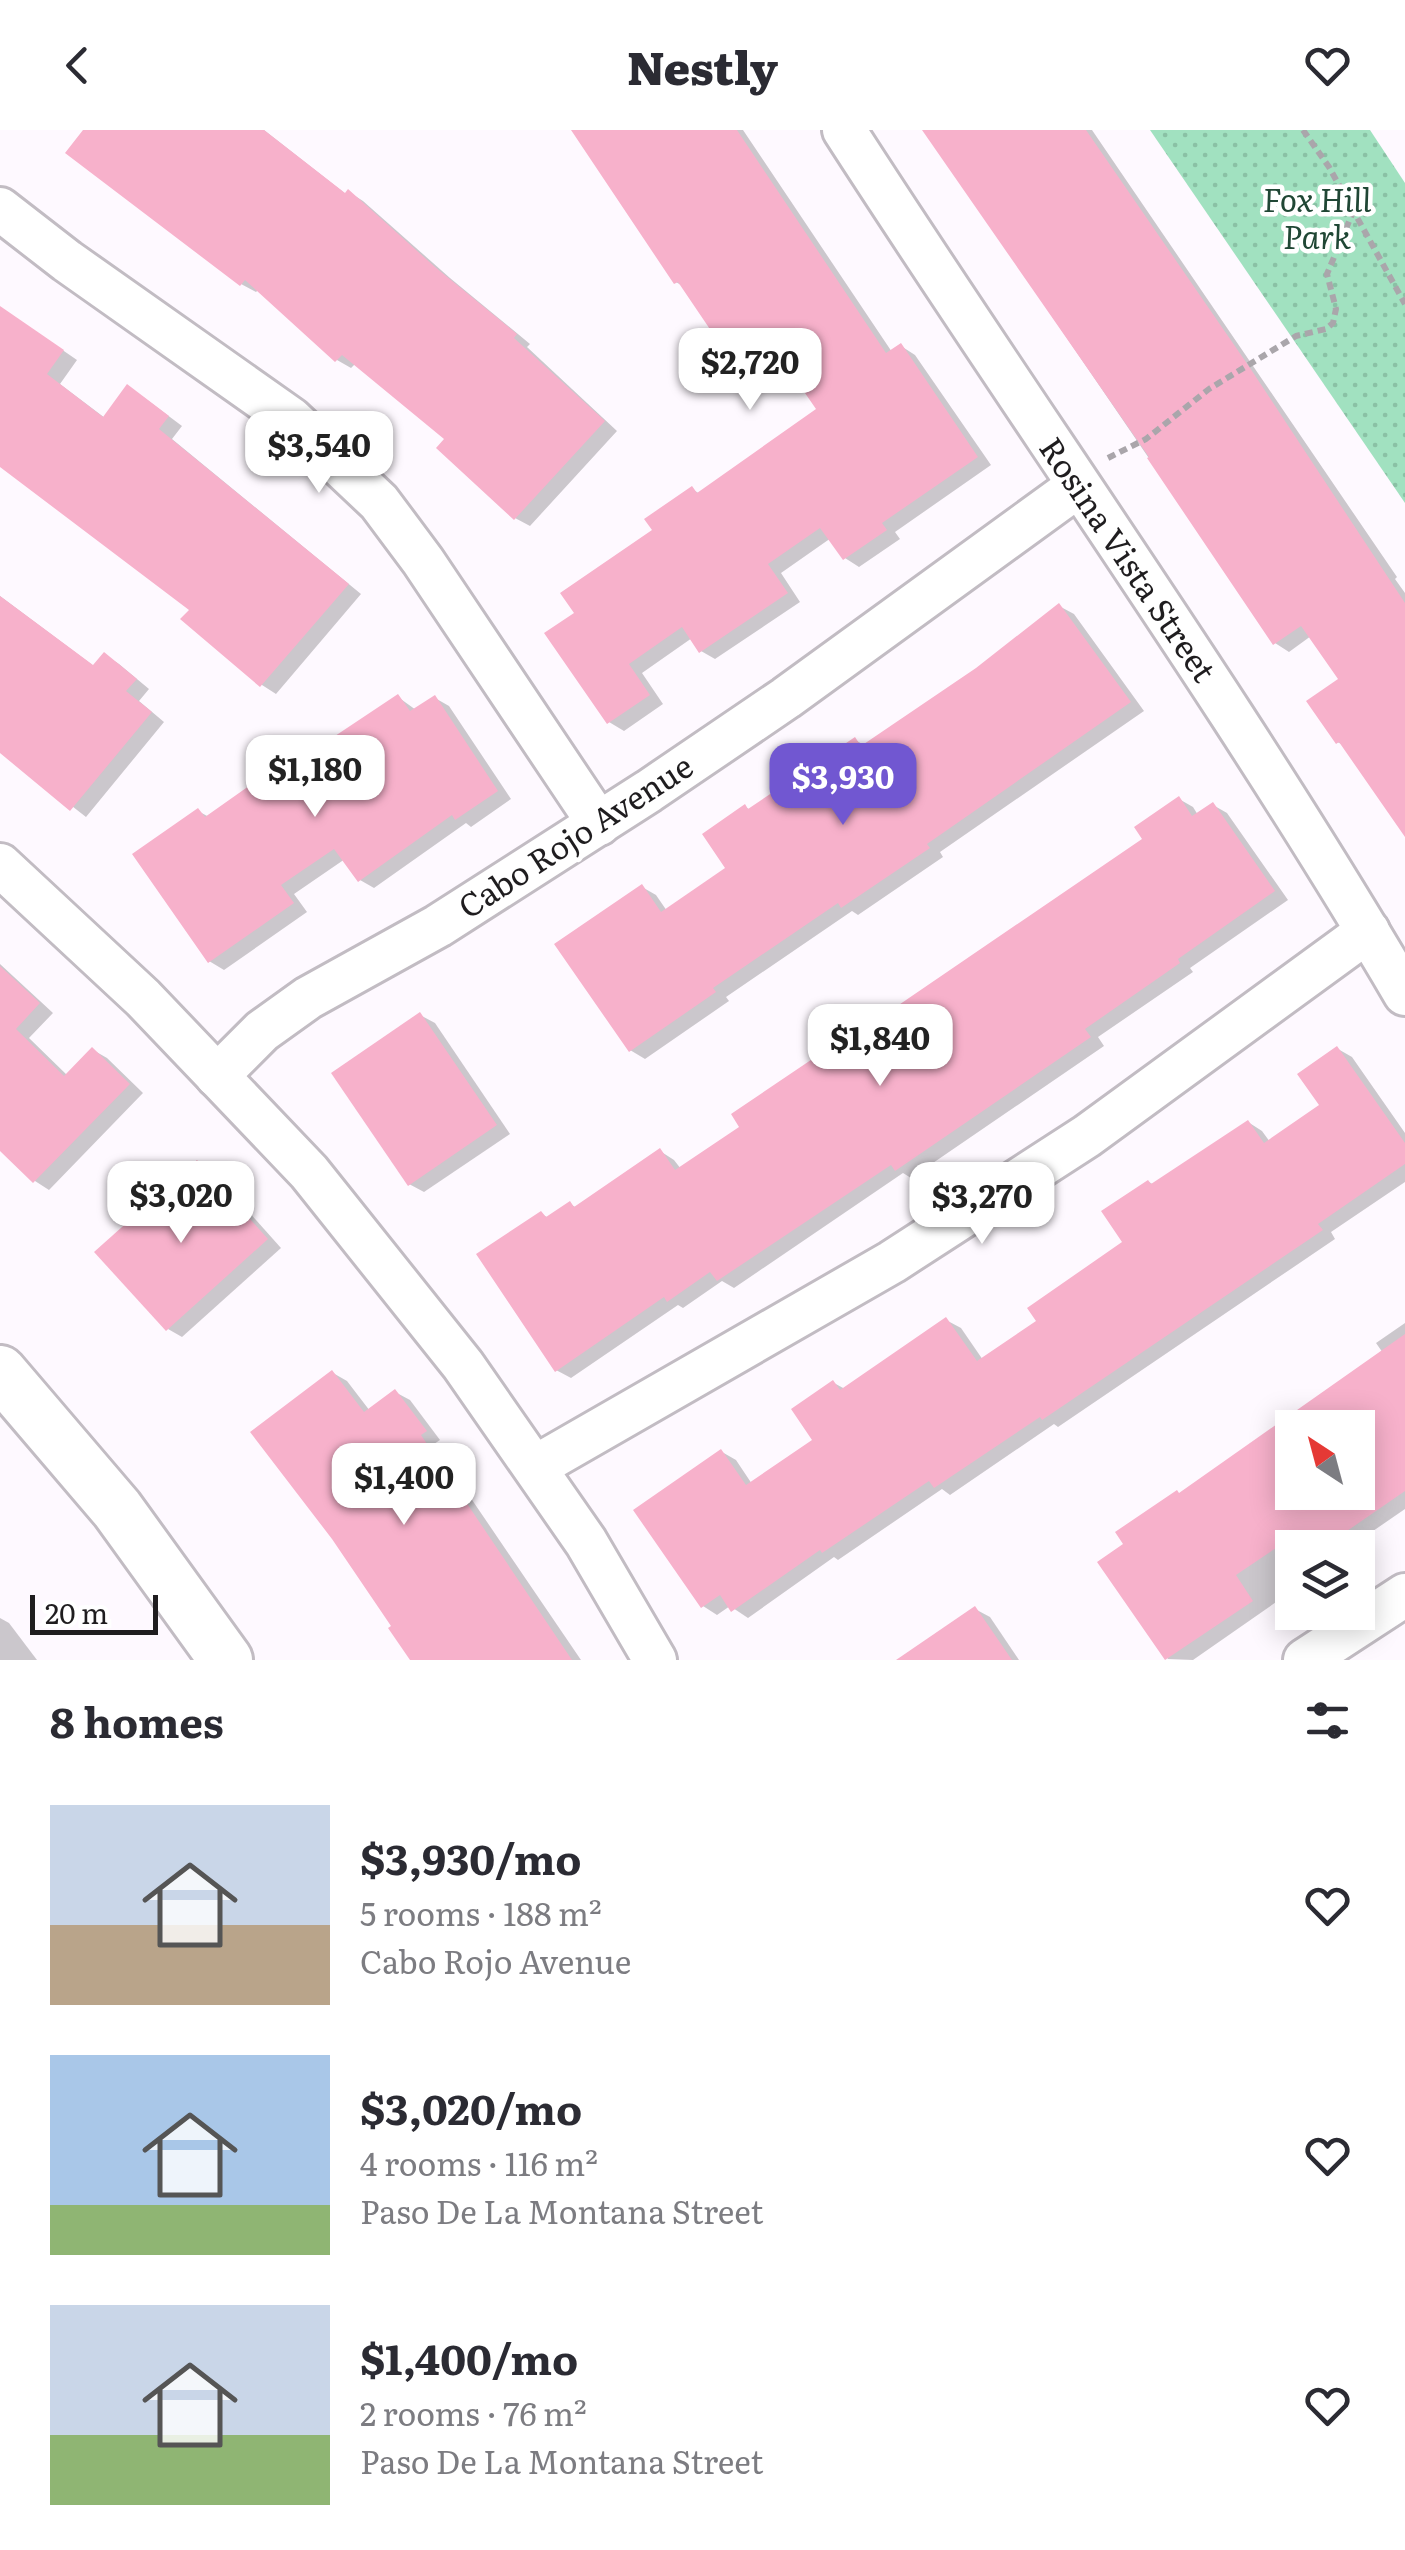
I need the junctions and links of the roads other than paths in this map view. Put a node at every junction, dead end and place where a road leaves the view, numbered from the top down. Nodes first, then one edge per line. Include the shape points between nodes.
1 (844, 130) edge
2 (0, 209) edge
3 (1091, 473) junction
4 (600, 824) junction
5 (0, 865) edge
6 (1368, 931) junction
7 (1405, 994) edge
8 (217, 1076) junction
9 (0, 1372) edge
10 (534, 1466) junction
11 (1405, 1595) edge
12 (226, 1660) edge
13 (655, 1660) edge
14 (1305, 1660) edge

1 - 3 street, Rosina Vista Street
2 - 4 street via 291,419 379,502
3 - 4 street, Cabo Rojo Avenue via 786,698
3 - 6 street, Rosina Vista Street
4 - 8 street, Cabo Rojo Avenue via 308,998
5 - 8 street
6 - 7 street, Rosina Vista Street
6 - 10 street via 1088,1136 892,1262
8 - 10 street via 308,1172 463,1364
9 - 12 street via 117,1509
10 - 13 street
11 - 14 street

